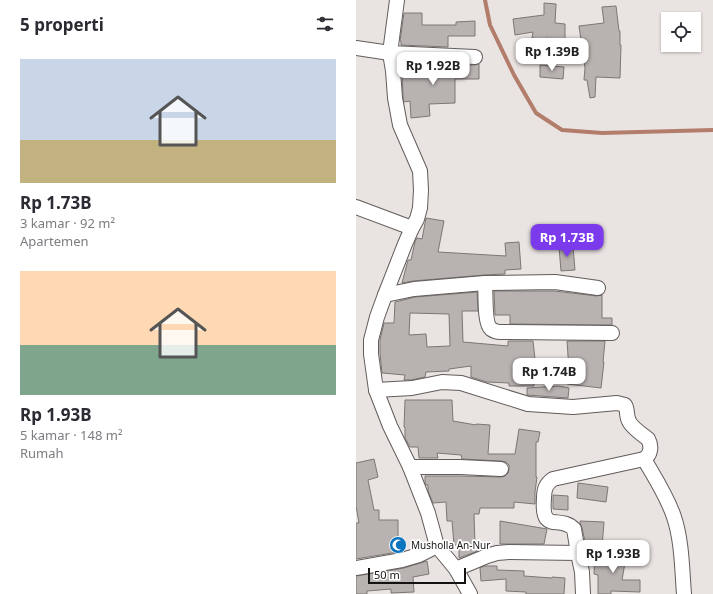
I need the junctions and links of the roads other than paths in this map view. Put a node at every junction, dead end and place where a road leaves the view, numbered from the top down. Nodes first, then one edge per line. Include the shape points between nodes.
1 (397, 0) edge
2 (356, 48) edge
3 (390, 53) junction
4 (475, 56) dead end
5 (356, 207) edge
6 (412, 228) junction
7 (485, 283) junction
8 (598, 288) dead end
9 (385, 295) junction
10 (612, 333) dead end
11 (376, 390) junction
12 (644, 459) junction
13 (410, 467) junction
14 (500, 469) dead end
15 (437, 546) junction
16 (578, 553) junction
17 (356, 568) edge
18 (456, 569) junction
19 (470, 594) edge
20 (583, 594) edge
21 (684, 594) edge

1 - 3 street
2 - 3 street
3 - 4 street
3 - 6 street via 400,125 420,170 420,208
5 - 6 street
6 - 9 street
7 - 8 street via 555,282
7 - 9 street via 414,289
7 - 10 street via 486,314 494,331
9 - 11 street via 372,340 371,354
11 - 12 street via 452,382 528,404 573,407 622,404 627,408 630,424 650,443 650,453
11 - 13 street
12 - 16 street via 559,477 546,485 544,514 549,521 565,524 574,529
12 - 21 street via 668,501 674,518
13 - 14 street
13 - 15 street via 428,513
15 - 17 street via 402,560
15 - 18 street
16 - 18 street via 497,553
16 - 20 street
18 - 19 street

